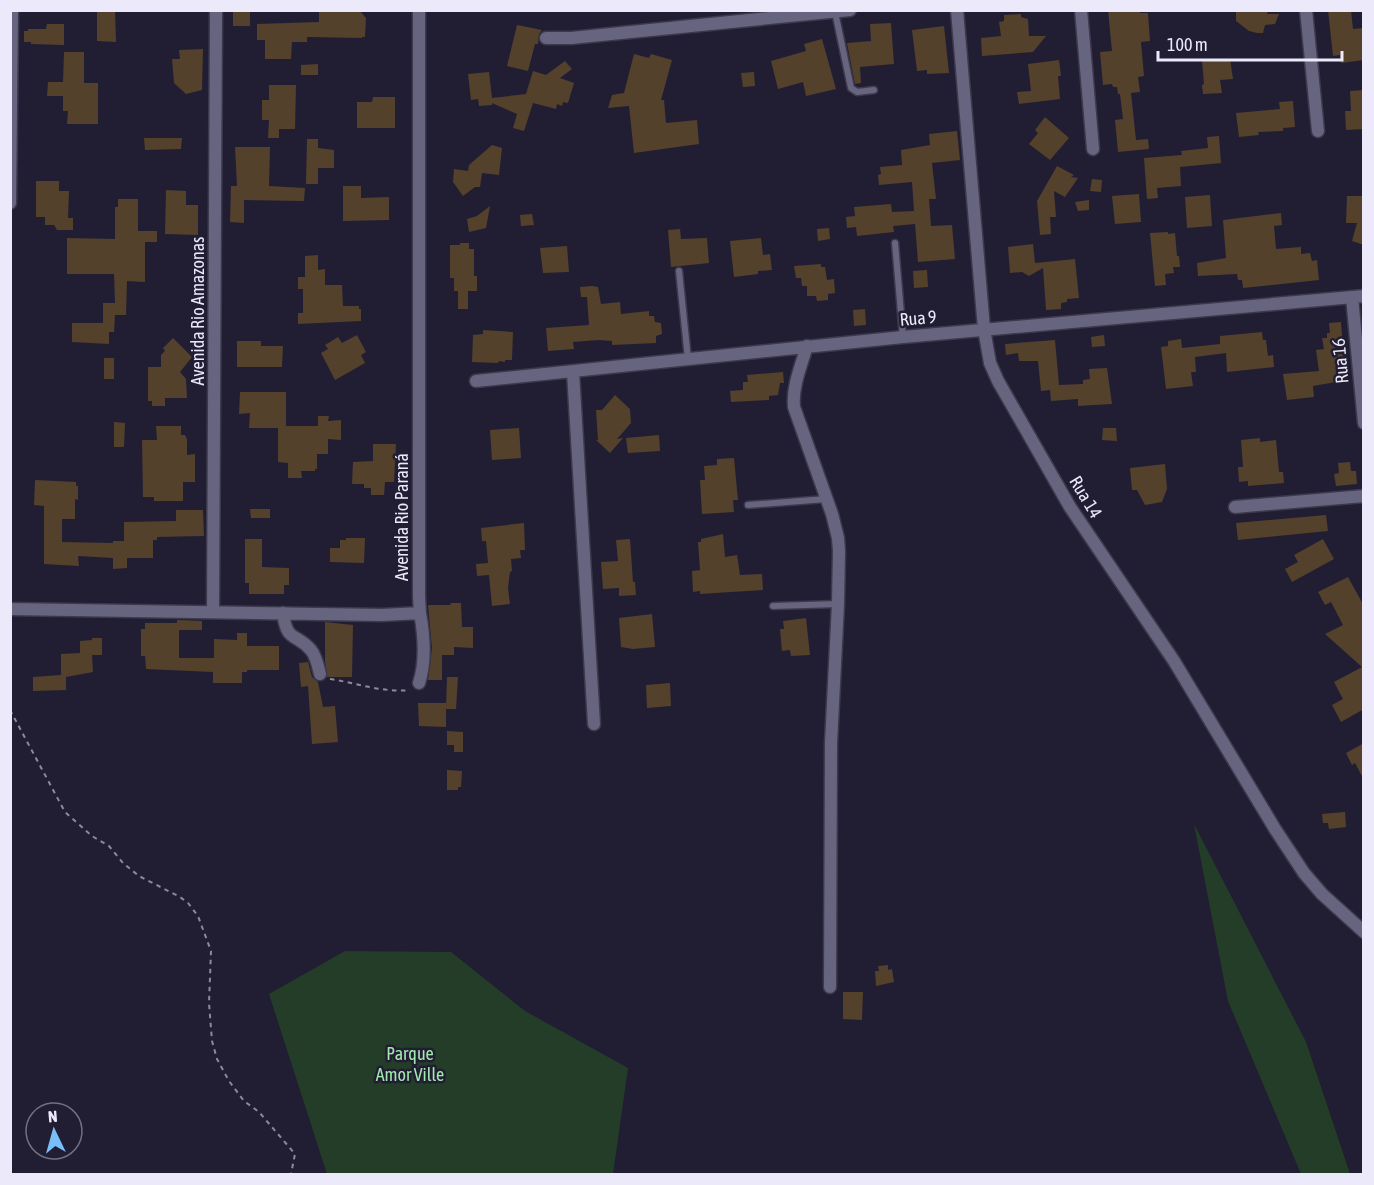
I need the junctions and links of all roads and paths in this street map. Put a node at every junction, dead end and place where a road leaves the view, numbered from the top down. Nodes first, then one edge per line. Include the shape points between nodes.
1 (12, 10) edge
2 (216, 10) edge
3 (419, 10) edge
4 (850, 10) edge
5 (957, 10) edge
6 (1081, 10) edge
7 (1306, 10) edge
8 (835, 12) junction
9 (765, 15) edge
10 (546, 38) dead end
11 (874, 90) dead end
12 (1318, 131) dead end
13 (1094, 149) dead end
14 (10, 203) edge
15 (895, 243) dead end
16 (679, 271) dead end
17 (1358, 296) edge
18 (984, 330) junction
19 (903, 337) junction
20 (807, 346) junction
21 (688, 359) junction
22 (573, 372) junction
23 (476, 381) dead end
24 (1364, 423) edge
25 (1364, 496) edge
26 (826, 499) junction
27 (748, 505) dead end
28 (1235, 507) dead end
29 (838, 604) junction
30 (773, 606) dead end
31 (10, 609) edge
32 (213, 612) junction
33 (283, 613) junction
34 (420, 613) junction
35 (320, 674) joint
36 (419, 683) joint
37 (10, 710) edge
38 (594, 724) dead end
39 (1364, 932) edge
40 (830, 987) dead end
41 (291, 1174) edge

1 - 14 street
2 - 32 street, Avenida Rio Amazonas
3 - 34 street, Avenida Rio Paraná
4 - 8 street
5 - 18 street, Rua 14
6 - 13 street
7 - 12 street
8 - 9 street
8 - 11 lane via 851,88 857,92
9 - 10 street
15 - 19 lane
16 - 21 lane
17 - 18 street, Rua 9
17 - 24 street, Rua 16
18 - 19 street, Rua 9
18 - 39 street, Rua 14 via 998,381 1070,507 1174,661 1304,873
19 - 20 street, Rua 9
20 - 21 street, Rua 9
20 - 26 street via 794,407
21 - 22 street, Rua 9
22 - 23 street, Rua 9
22 - 38 street
25 - 28 street
26 - 27 lane
26 - 29 street via 838,538
29 - 30 lane
29 - 40 street via 831,743
31 - 32 street
32 - 33 street
33 - 34 street
33 - 35 street via 288,634 312,651
34 - 36 street, Avenida Rio Paraná via 423,671
35 - 36 path via 396,692 410,690
37 - 41 path via 65,812 110,846 139,876 180,897 198,916 211,951 209,1003 217,1059 244,1101 259,1112 295,1154

